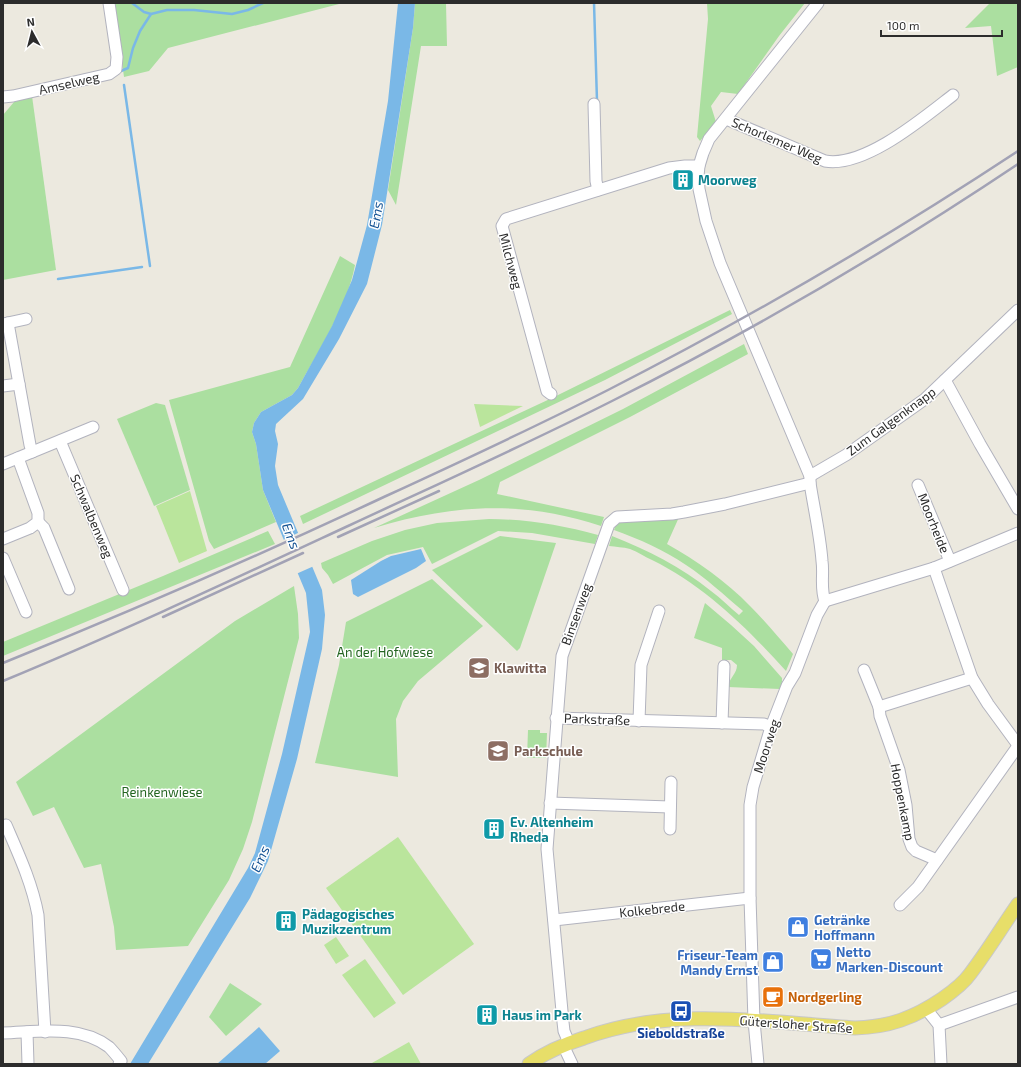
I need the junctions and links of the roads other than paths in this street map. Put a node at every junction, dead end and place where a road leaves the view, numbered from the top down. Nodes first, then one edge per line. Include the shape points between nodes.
1 (108, 3) edge
2 (818, 3) edge
3 (953, 95) dead end
4 (3, 97) edge
5 (594, 104) dead end
6 (726, 119) junction
7 (699, 166) junction
8 (598, 190) junction
9 (1018, 310) edge
10 (26, 320) dead end
11 (5, 323) edge
12 (945, 380) junction
13 (19, 384) junction
14 (3, 386) edge
15 (551, 394) dead end
16 (92, 427) dead end
17 (60, 441) junction
18 (32, 452) junction
19 (18, 458) junction
20 (3, 464) edge
21 (810, 479) junction
22 (918, 485) dead end
23 (1018, 509) edge
24 (38, 522) junction
25 (1018, 533) edge
26 (3, 539) edge
27 (3, 558) edge
28 (950, 561) junction
29 (934, 568) junction
30 (70, 589) dead end
31 (123, 590) dead end
32 (825, 601) junction
33 (659, 611) dead end
34 (26, 612) dead end
35 (724, 666) dead end
36 (864, 670) dead end
37 (972, 678) junction
38 (879, 707) junction
39 (556, 718) junction
40 (639, 720) junction
41 (722, 723) junction
42 (771, 727) junction
43 (1018, 746) edge
44 (671, 782) dead end
45 (550, 803) junction
46 (670, 807) junction
47 (3, 827) edge
48 (670, 829) dead end
49 (937, 860) junction
50 (750, 898) junction
51 (1018, 904) edge
52 (900, 905) dead end
53 (554, 920) junction
54 (1018, 997) edge
55 (926, 1010) junction
56 (754, 1021) junction
57 (939, 1025) junction
58 (27, 1032) junction
59 (45, 1032) junction
60 (3, 1033) edge
61 (566, 1044) junction
62 (120, 1062) edge
63 (28, 1064) edge
64 (529, 1064) edge
65 (572, 1064) edge
66 (758, 1064) edge
67 (941, 1064) edge

1 - 4 street, Amselweg via 117,57 116,69 109,74
2 - 6 street
3 - 6 street, Schorlemer Weg via 898,136 849,160 835,163
5 - 8 street
6 - 7 street via 709,140
7 - 8 street, Milchweg via 670,168
7 - 21 street via 706,221 720,263
8 - 15 street, Milchweg via 506,219 502,226 547,391
9 - 12 street, Zum Galgenknapp
10 - 11 street
11 - 13 street
12 - 21 street, Zum Galgenknapp via 925,399
12 - 23 street
13 - 14 street
13 - 18 street
16 - 17 street
17 - 18 street
17 - 31 street, Schwalbenweg
18 - 19 street
19 - 20 street
19 - 24 street via 38,513
21 - 32 street via 820,539 822,594
21 - 39 street, Binsenweg via 725,504 684,512 617,516 609,524 562,656
22 - 28 street, Moorheide
24 - 26 street
24 - 30 street via 44,528
25 - 28 street
27 - 34 street
28 - 29 street
29 - 32 street
29 - 37 street
32 - 42 street, Moorweg
33 - 40 street via 641,665
35 - 41 street
36 - 38 street, Hoppenkamp
37 - 38 street
37 - 43 street
38 - 49 street, Hoppenkamp via 900,770 912,847
39 - 40 street, Parkstraße
39 - 45 street, Parkstraße
40 - 41 street, Parkstraße
41 - 42 street, Parkstraße via 764,724
42 - 50 street, Moorweg via 750,805
43 - 49 street
44 - 46 street
45 - 46 street
45 - 53 street, Parkstraße via 547,849
46 - 48 street
47 - 59 street via 6,825 36,902
49 - 52 street via 918,887
50 - 53 street, Kolkebrede
50 - 56 street, Moorweg
51 - 55 main road, Gütersloher Straße via 969,976 950,994
53 - 61 street, Parkstraße
54 - 57 street
55 - 56 main road, Gütersloher Straße via 895,1023 867,1027
55 - 57 street
56 - 61 main road, Gütersloher Straße via 704,1018 660,1020 633,1024
56 - 66 street, Moorweg
57 - 67 street
58 - 59 street
58 - 60 street
58 - 63 street
59 - 62 street via 68,1031 96,1039 110,1048
61 - 64 main road, Gütersloher Straße
61 - 65 street

